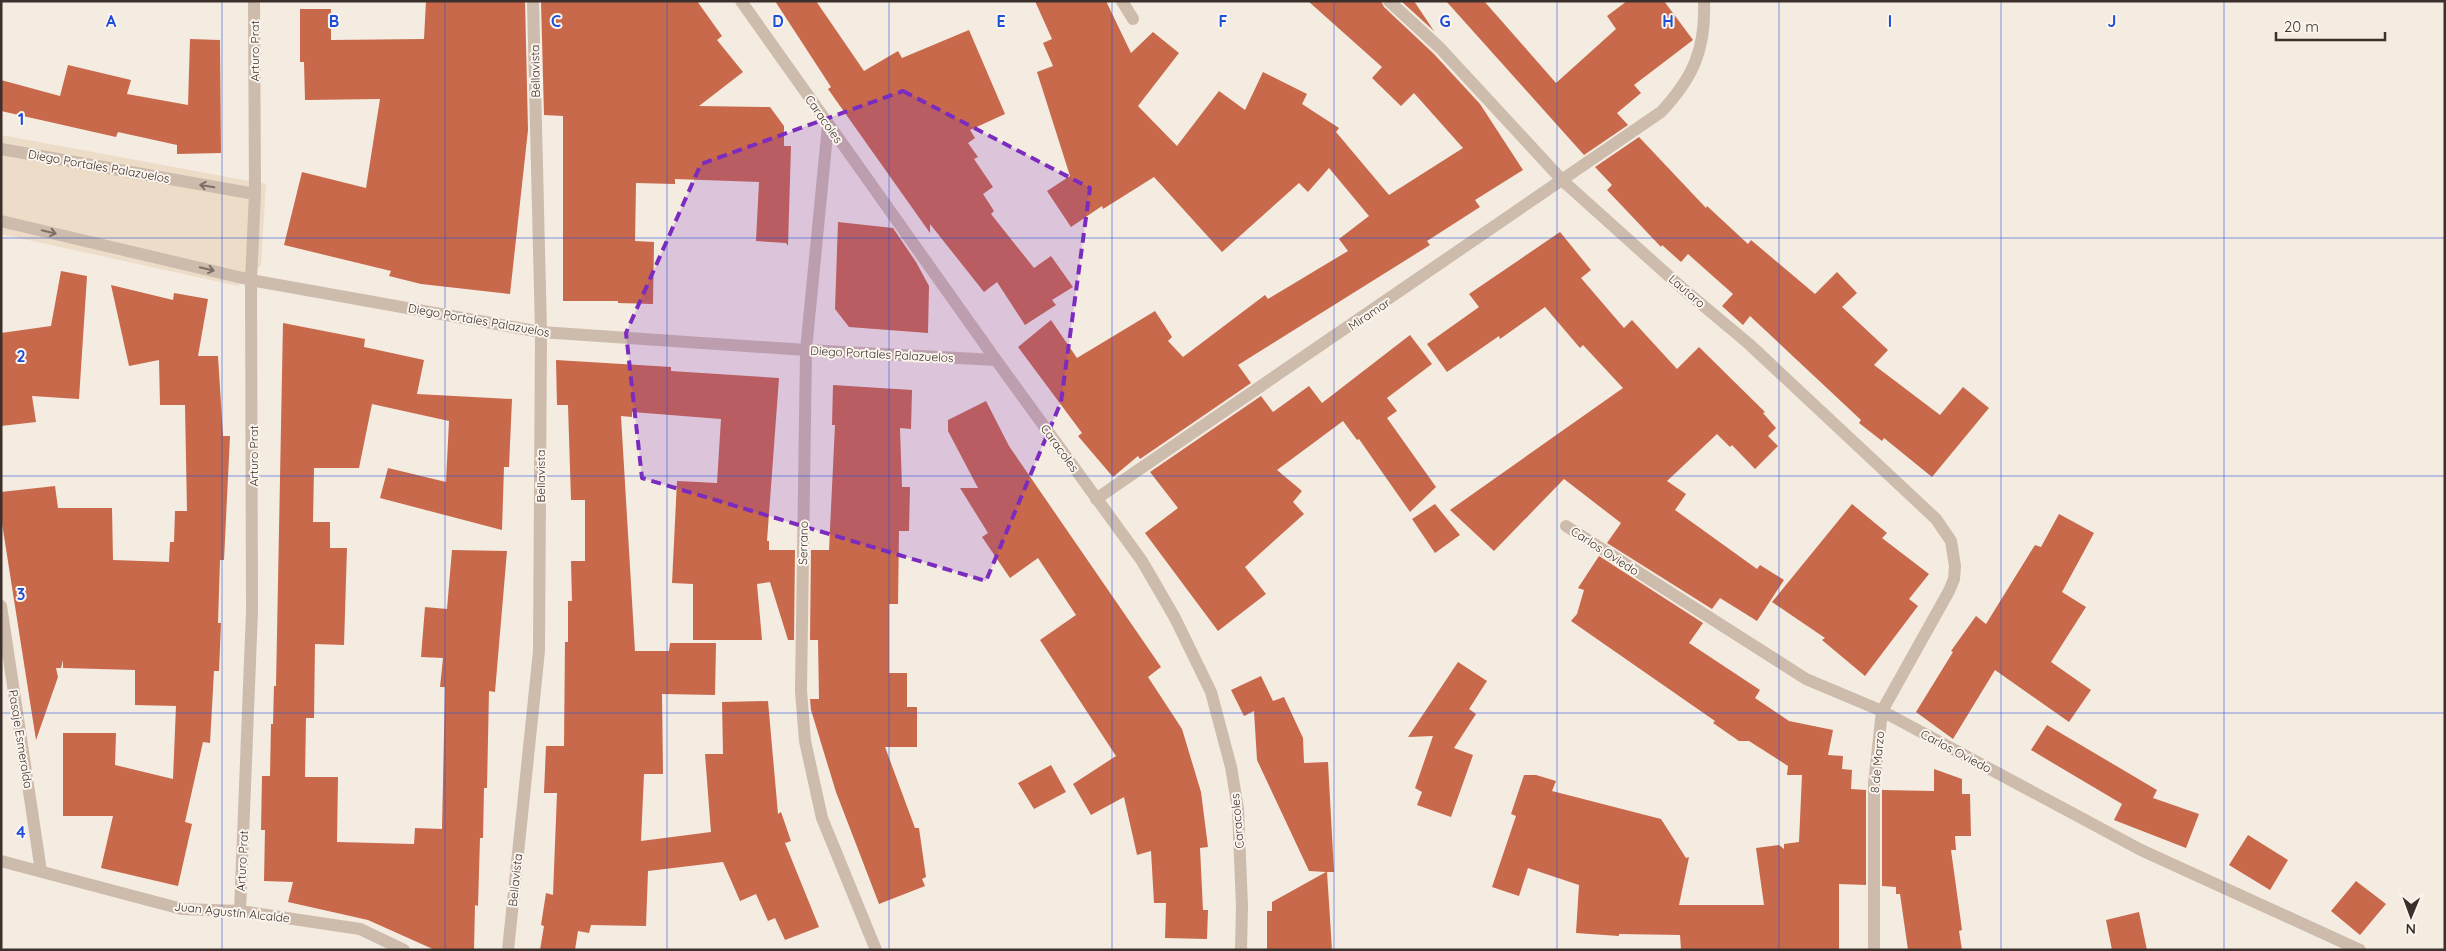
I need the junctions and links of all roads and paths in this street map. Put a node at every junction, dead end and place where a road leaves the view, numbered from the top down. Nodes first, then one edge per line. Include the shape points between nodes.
1 (254, 1) edge
2 (533, 1) edge
3 (741, 1) edge
4 (1122, 1) edge
5 (1389, 1) edge
6 (1704, 1) edge
7 (1133, 19) dead end
8 (828, 125) junction
9 (1, 149) edge
10 (1563, 181) junction
11 (255, 194) junction
12 (1, 221) edge
13 (251, 280) junction
14 (541, 332) junction
15 (806, 350) junction
16 (996, 360) junction
17 (1096, 499) junction
18 (1566, 526) dead end
19 (1949, 591) joint
20 (1, 606) edge
21 (1882, 711) junction
22 (1, 861) edge
23 (41, 872) junction
24 (240, 911) junction
25 (404, 950) edge
26 (508, 950) edge
27 (876, 950) edge
28 (1241, 950) edge
29 (1874, 950) edge
30 (2360, 950) edge

1 - 11 street, Arturo Prat
2 - 14 street, Bellavista
3 - 8 street, Caracoles
4 - 7 street
5 - 10 street, Lautaro via 1440,48
6 - 10 street, Miramar via 1702,40 1692,72 1678,94 1640,127
8 - 15 street, Serrano
8 - 16 street, Caracoles
11 -> 9 street, Diego Portales Palazuelos
10 - 17 street, Miramar
10 - 19 street, Lautaro via 1749,344 1936,519 1945,529 1954,553 1956,566
11 - 13 street, Arturo Prat
12 -> 13 street, Diego Portales Palazuelos
13 - 14 street, Diego Portales Palazuelos
13 - 24 street, Arturo Prat via 252,611
14 - 15 street, Diego Portales Palazuelos
14 - 26 street, Bellavista via 539,650
15 - 16 street, Diego Portales Palazuelos
15 - 27 street, Serrano via 801,691 805,740 822,818
16 - 17 street, Caracoles
17 - 28 street, Caracoles via 1142,561 1175,618 1211,692 1231,767 1238,809
18 - 21 street, Carlos Oviedo via 1806,679
19 - 21 street, 8 de Marzo
20 - 23 street, Pasaje Esmeralda
21 - 29 street, 8 de Marzo via 1874,784
21 - 30 street, Carlos Oviedo via 2141,850
22 - 23 street, Juan Agustín Alcalde
23 - 24 street, Juan Agustín Alcalde via 182,909
24 - 25 street, Juan Agustín Alcalde via 360,929

